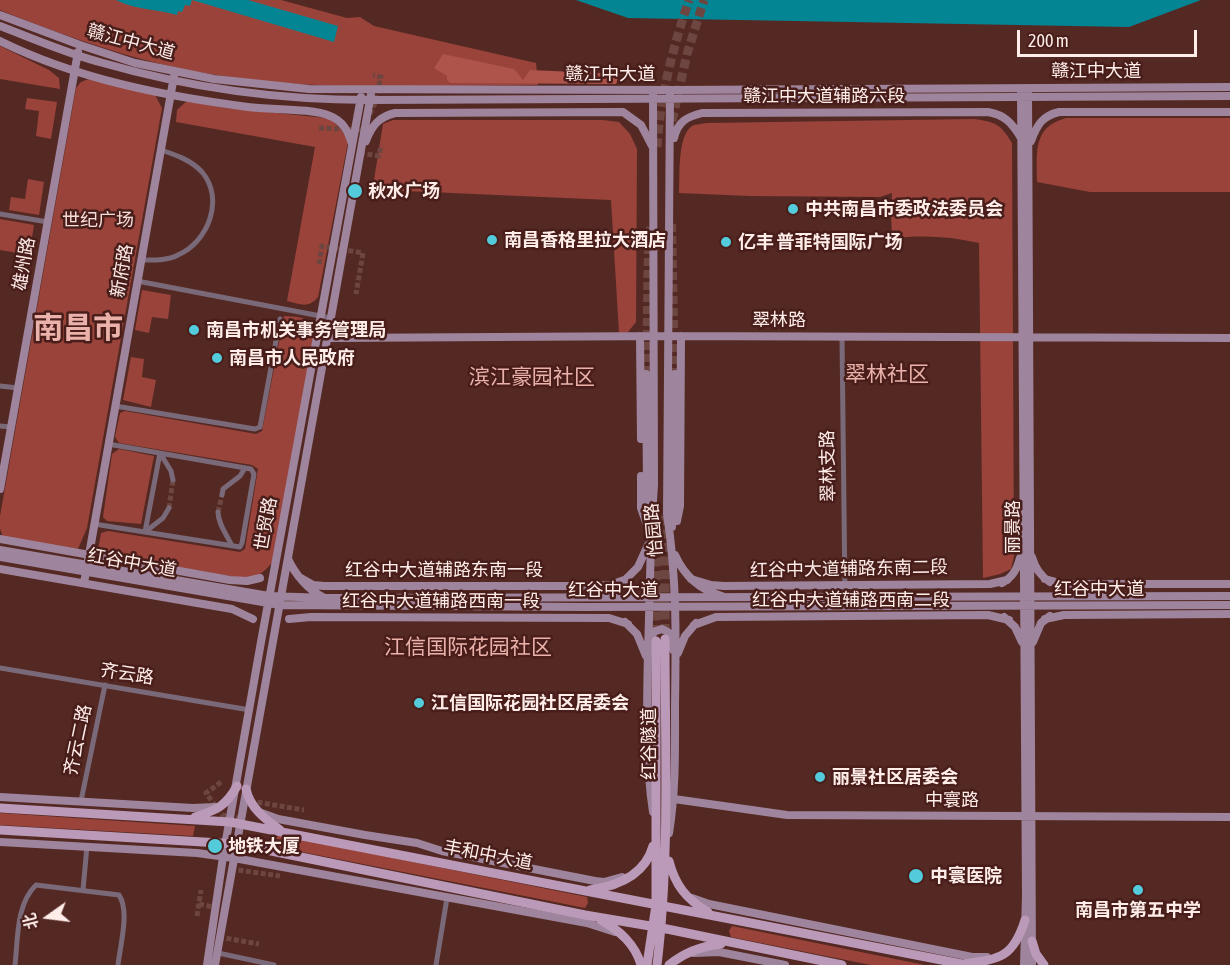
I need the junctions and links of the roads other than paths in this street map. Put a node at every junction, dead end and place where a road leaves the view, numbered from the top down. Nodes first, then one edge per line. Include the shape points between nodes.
1 (0, 15) edge
2 (0, 26) edge
3 (0, 41) edge
4 (80, 45) junction
5 (78, 55) junction
6 (75, 70) junction
7 (173, 76) junction
8 (1230, 87) edge
9 (1025, 93) junction
10 (653, 94) junction
11 (670, 94) junction
12 (366, 95) junction
13 (170, 96) junction
14 (1230, 96) edge
15 (1230, 112) edge
16 (1022, 140) junction
17 (1029, 147) junction
18 (653, 149) junction
19 (160, 150) junction
20 (357, 150) junction
21 (671, 184) junction
22 (0, 214) edge
23 (48, 222) junction
24 (141, 261) junction
25 (137, 281) junction
26 (320, 316) junction
27 (331, 318) junction
28 (280, 319) dead end
29 (640, 336) junction
30 (654, 336) junction
31 (667, 336) junction
32 (681, 336) junction
33 (842, 337) junction
34 (328, 338) junction
35 (1027, 338) junction
36 (1230, 338) edge
37 (646, 374) tunnel mouth
38 (675, 374) tunnel mouth
39 (0, 386) edge
40 (18, 388) junction
41 (115, 406) junction
42 (0, 426) edge
43 (11, 428) junction
44 (108, 444) junction
45 (160, 453) junction
46 (245, 468) junction
47 (173, 480) tunnel mouth
48 (0, 489) edge
49 (222, 495) tunnel mouth
50 (169, 508) tunnel mouth
51 (218, 512) tunnel mouth
52 (94, 524) junction
53 (145, 532) junction
54 (651, 534) junction
55 (0, 539) edge
56 (1027, 543) junction
57 (672, 544) junction
58 (232, 546) junction
59 (0, 550) edge
60 (89, 555) junction
61 (277, 557) junction
62 (0, 558) edge
63 (288, 558) junction
64 (86, 568) junction
65 (0, 569) edge
66 (299, 577) junction
67 (260, 578) junction
68 (627, 579) junction
69 (692, 579) junction
70 (1045, 579) junction
71 (1007, 580) junction
72 (84, 584) junction
73 (845, 584) junction
74 (1230, 584) edge
75 (224, 592) junction
76 (845, 596) junction
77 (967, 596) junction
78 (1027, 596) junction
79 (1230, 596) edge
80 (589, 598) junction
81 (268, 600) junction
82 (1083, 600) junction
83 (280, 601) junction
84 (324, 602) junction
85 (649, 602) junction
86 (676, 602) junction
87 (733, 602) junction
88 (969, 605) junction
89 (1230, 605) edge
90 (1027, 606) junction
91 (583, 607) junction
92 (1230, 614) edge
93 (253, 619) junction
94 (289, 619) junction
95 (1045, 619) junction
96 (1009, 620) junction
97 (628, 624) junction
98 (694, 625) junction
99 (262, 637) junction
100 (273, 642) junction
101 (1027, 648) junction
102 (676, 662) junction
103 (0, 668) edge
104 (648, 672) junction
105 (105, 685) junction
106 (250, 710) junction
107 (242, 787) junction
108 (0, 796) edge
109 (674, 799) junction
110 (81, 801) junction
111 (222, 806) junction
112 (0, 808) edge
113 (257, 811) junction
114 (1029, 817) junction
115 (1230, 817) edge
116 (189, 819) junction
117 (235, 822) junction
118 (0, 830) edge
119 (282, 832) junction
120 (657, 832) junction
121 (0, 842) edge
122 (226, 844) junction
123 (237, 844) junction
124 (87, 846) junction
125 (666, 849) junction
126 (223, 857) junction
127 (234, 858) junction
128 (634, 874) junction
129 (83, 890) junction
130 (583, 890) junction
131 (683, 893) junction
132 (447, 898) junction
133 (660, 905) junction
134 (585, 915) junction
135 (726, 918) junction
136 (1025, 920) junction
137 (658, 928) junction
138 (628, 940) junction
139 (1032, 941) junction
140 (730, 943) junction
141 (218, 953) junction
142 (1006, 954) junction
143 (681, 955) junction
144 (15, 965) edge
145 (118, 965) edge
146 (207, 965) edge
147 (215, 965) edge
148 (274, 965) edge
149 (436, 965) edge
150 (641, 965) edge
151 (647, 965) edge
152 (657, 965) edge
153 (669, 965) edge
154 (785, 965) edge
155 (842, 965) edge
156 (965, 965) edge
157 (1024, 965) edge
158 (1032, 965) edge
159 (1044, 965) edge

1 - 4 main road, 赣江中大道
2 - 5 main road, 赣江中大道
3 - 6 main road
4 - 5 main road, 雄州路
4 - 7 main road, 赣江中大道
5 - 6 main road, 雄州路
5 - 7 main road, 赣江中大道
6 - 13 main road
6 - 23 main road, 雄州路
7 - 12 main road, 赣江中大道 via 207,87 294,98
7 - 13 main road, 新府路
8 - 9 main road, 赣江中大道
9 - 11 main road, 赣江中大道
9 - 14 main road, 赣江中大道
9 - 16 main road, 丽景路
9 - 17 main road, 丽景路
10 - 11 main road, 赣江中大道
10 - 12 main road, 赣江中大道
10 - 18 main road, 怡园路
11 - 21 main road, 怡园路
12 - 20 main road, 世贸路
13 - 19 main road, 新府路
13 - 20 main road via 331,116 347,129
15 - 17 main road via 1059,112 1040,122
16 - 21 main road, 赣江中大道辅路六段 via 1006,118 988,112 702,112 688,117 676,128
16 - 35 main road, 丽景路
17 - 35 main road, 丽景路
18 - 20 main road via 641,125 623,112 395,113 378,120
18 - 30 main road, 怡园路
19 - 24 main road, 新府路
19 - 24 street via 178,156 202,173 212,196 210,220 196,244 178,255
20 - 26 main road, 世贸路
20 - 27 main road, 世贸路
21 - 31 main road, 怡园路
22 - 23 street
23 - 40 main road, 雄州路
24 - 25 main road, 新府路
25 - 26 street
25 - 41 main road, 新府路
26 - 27 street
26 - 61 main road, 世贸路
27 - 34 main road, 世贸路
28 - 41 street via 260,427
29 - 30 main road, 翠林路
29 - 34 main road, 翠林路
29 - 54 main road via 641,508
30 - 31 main road, 翠林路
30 - 54 main road, 怡园路
31 - 32 main road, 翠林路
31 - 57 main road, 怡园路 via 667,514
32 - 33 main road, 翠林路
32 - 57 main road via 680,506
33 - 35 main road, 翠林路
33 - 73 street, 翠林支路
34 - 63 main road, 世贸路
35 - 36 main road, 翠林路
35 - 56 main road, 丽景路
37 - 54 main road via 646,484
38 - 57 main road
39 - 40 street
40 - 43 main road, 雄州路
41 - 44 main road, 新府路
42 - 43 street
43 - 48 main road, 雄州路
44 - 45 street
44 - 52 main road, 新府路
45 - 46 street
45 - 47 street
45 - 53 street
46 - 49 street via 223,489
46 - 58 street via 254,474 240,548
50 - 53 street
51 - 58 street via 220,525
52 - 53 street
52 - 60 main road, 新府路
53 - 58 street
54 - 68 main road via 638,567
54 - 85 main road, 怡园路
55 - 60 main road
56 - 70 main road via 1035,566
56 - 71 main road via 1017,568
56 - 78 main road, 丽景路
57 - 69 main road via 679,564
57 - 86 main road, 怡园路
59 - 64 main road, 红谷中大道
60 - 64 main road, 新府路
60 - 67 main road via 230,580
61 - 67 main road via 272,568
61 - 81 main road, 世贸路
62 - 64 main road, 红谷中大道
63 - 66 main road
63 - 83 main road, 世贸路
64 - 72 main road, 新府路
64 - 75 main road, 红谷中大道
65 - 72 main road
66 - 68 main road, 红谷中大道辅路东南一段 via 324,586 590,586
66 - 84 main road
67 - 75 main road
68 - 80 main road
69 - 73 main road, 红谷中大道辅路东南二段 via 724,586
69 - 87 main road
70 - 74 main road via 1064,584
70 - 82 main road
71 - 73 main road, 红谷中大道辅路东南二段 via 990,584
71 - 77 main road
72 - 93 main road via 232,609
73 - 76 street, 翠林支路
75 - 81 main road, 红谷中大道
75 - 93 main road
76 - 77 main road, 红谷中大道
76 - 87 main road, 红谷中大道
77 - 78 main road, 红谷中大道
78 - 82 main road, 红谷中大道
78 - 90 main road, 丽景路
79 - 82 main road, 红谷中大道
80 - 84 main road, 红谷中大道
80 - 85 main road, 红谷中大道
81 - 83 main road, 红谷中大道
81 - 99 main road, 世贸路
82 - 89 main road, 红谷中大道
82 - 90 main road, 红谷中大道
82 - 95 main road
83 - 84 main road, 红谷中大道
83 - 100 main road, 世贸路
84 - 91 main road, 红谷中大道
84 - 94 main road
85 - 86 main road, 红谷中大道
85 - 91 main road, 红谷中大道
85 - 104 main road, 怡园路
86 - 87 main road, 红谷中大道
86 - 102 main road, 怡园路
87 - 88 main road, 红谷中大道
87 - 98 main road via 705,615
88 - 90 main road, 红谷中大道
88 - 96 main road
90 - 101 main road, 丽景路
91 - 97 main road via 607,611
92 - 95 main road via 1064,615
93 - 99 main road
94 - 97 main road, 红谷中大道辅路西南一段 via 609,618
94 - 100 main road via 278,629
95 - 101 main road
96 - 98 main road, 红谷中大道辅路西南二段 via 988,615 771,616 716,617
96 - 101 main road
97 - 104 main road via 643,646
98 - 102 main road via 685,636
99 - 106 main road, 世贸路
100 - 107 main road, 世贸路
101 - 114 main road, 丽景路
102 - 104 main road via 668,632 653,632
102 - 109 main road, 怡园路
103 - 105 street, 齐云路
104 - 120 main road, 怡园路 via 648,781
105 - 106 street, 齐云路
105 - 110 street, 齐云二路
106 - 107 main road, 世贸路
107 - 111 main road
107 - 113 main road
107 - 117 main road, 世贸路
108 - 110 main road
109 - 114 main road, 中寰路 via 787,815
109 - 125 main road, 怡园路
110 - 111 main road via 193,808
111 - 116 main road
112 - 116 main road, 丰和中大道
113 - 119 main road
113 - 128 main road via 278,819 417,843 595,881
114 - 115 main road, 中寰路
114 - 136 main road, 丽景路
114 - 139 main road, 丽景路
116 - 117 main road, 丰和中大道
117 - 119 main road, 丰和中大道
117 - 122 main road, 世贸路
117 - 123 main road, 世贸路
118 - 122 main road
119 - 130 main road, 丰和中大道
120 - 125 main road, 红谷隧道 via 661,640
120 - 128 main road via 649,859
120 - 133 main road, 怡园路
121 - 124 main road
122 - 123 main road
122 - 126 main road, 世贸路
123 - 127 main road, 世贸路
123 - 134 main road
124 - 126 main road
124 - 129 street
125 - 131 main road via 672,873
125 - 133 main road, 怡园路
126 - 127 main road
126 - 146 main road, 世贸路
127 - 132 main road
127 - 141 main road, 世贸路
128 - 130 main road via 610,886
129 - 144 street via 36,885 27,893
129 - 145 street via 118,895 123,901
130 - 133 main road, 丰和中大道
131 - 135 main road via 695,904
131 - 142 main road via 709,904 972,957
132 - 138 main road via 588,923
132 - 149 street
133 - 135 main road, 丰和中大道
133 - 137 main road, 怡园路
134 - 137 main road
134 - 138 main road via 616,928
135 - 156 main road, 丰和中大道
136 - 142 main road via 1019,940
136 - 157 main road, 丽景路
137 - 140 main road
137 - 151 main road, 怡园路
137 - 152 main road, 怡园路
138 - 150 main road
139 - 158 main road, 丽景路
139 - 159 main road
140 - 143 main road
140 - 155 main road
141 - 147 main road, 世贸路
141 - 148 street
142 - 156 main road
143 - 153 main road
143 - 154 main road via 719,952

